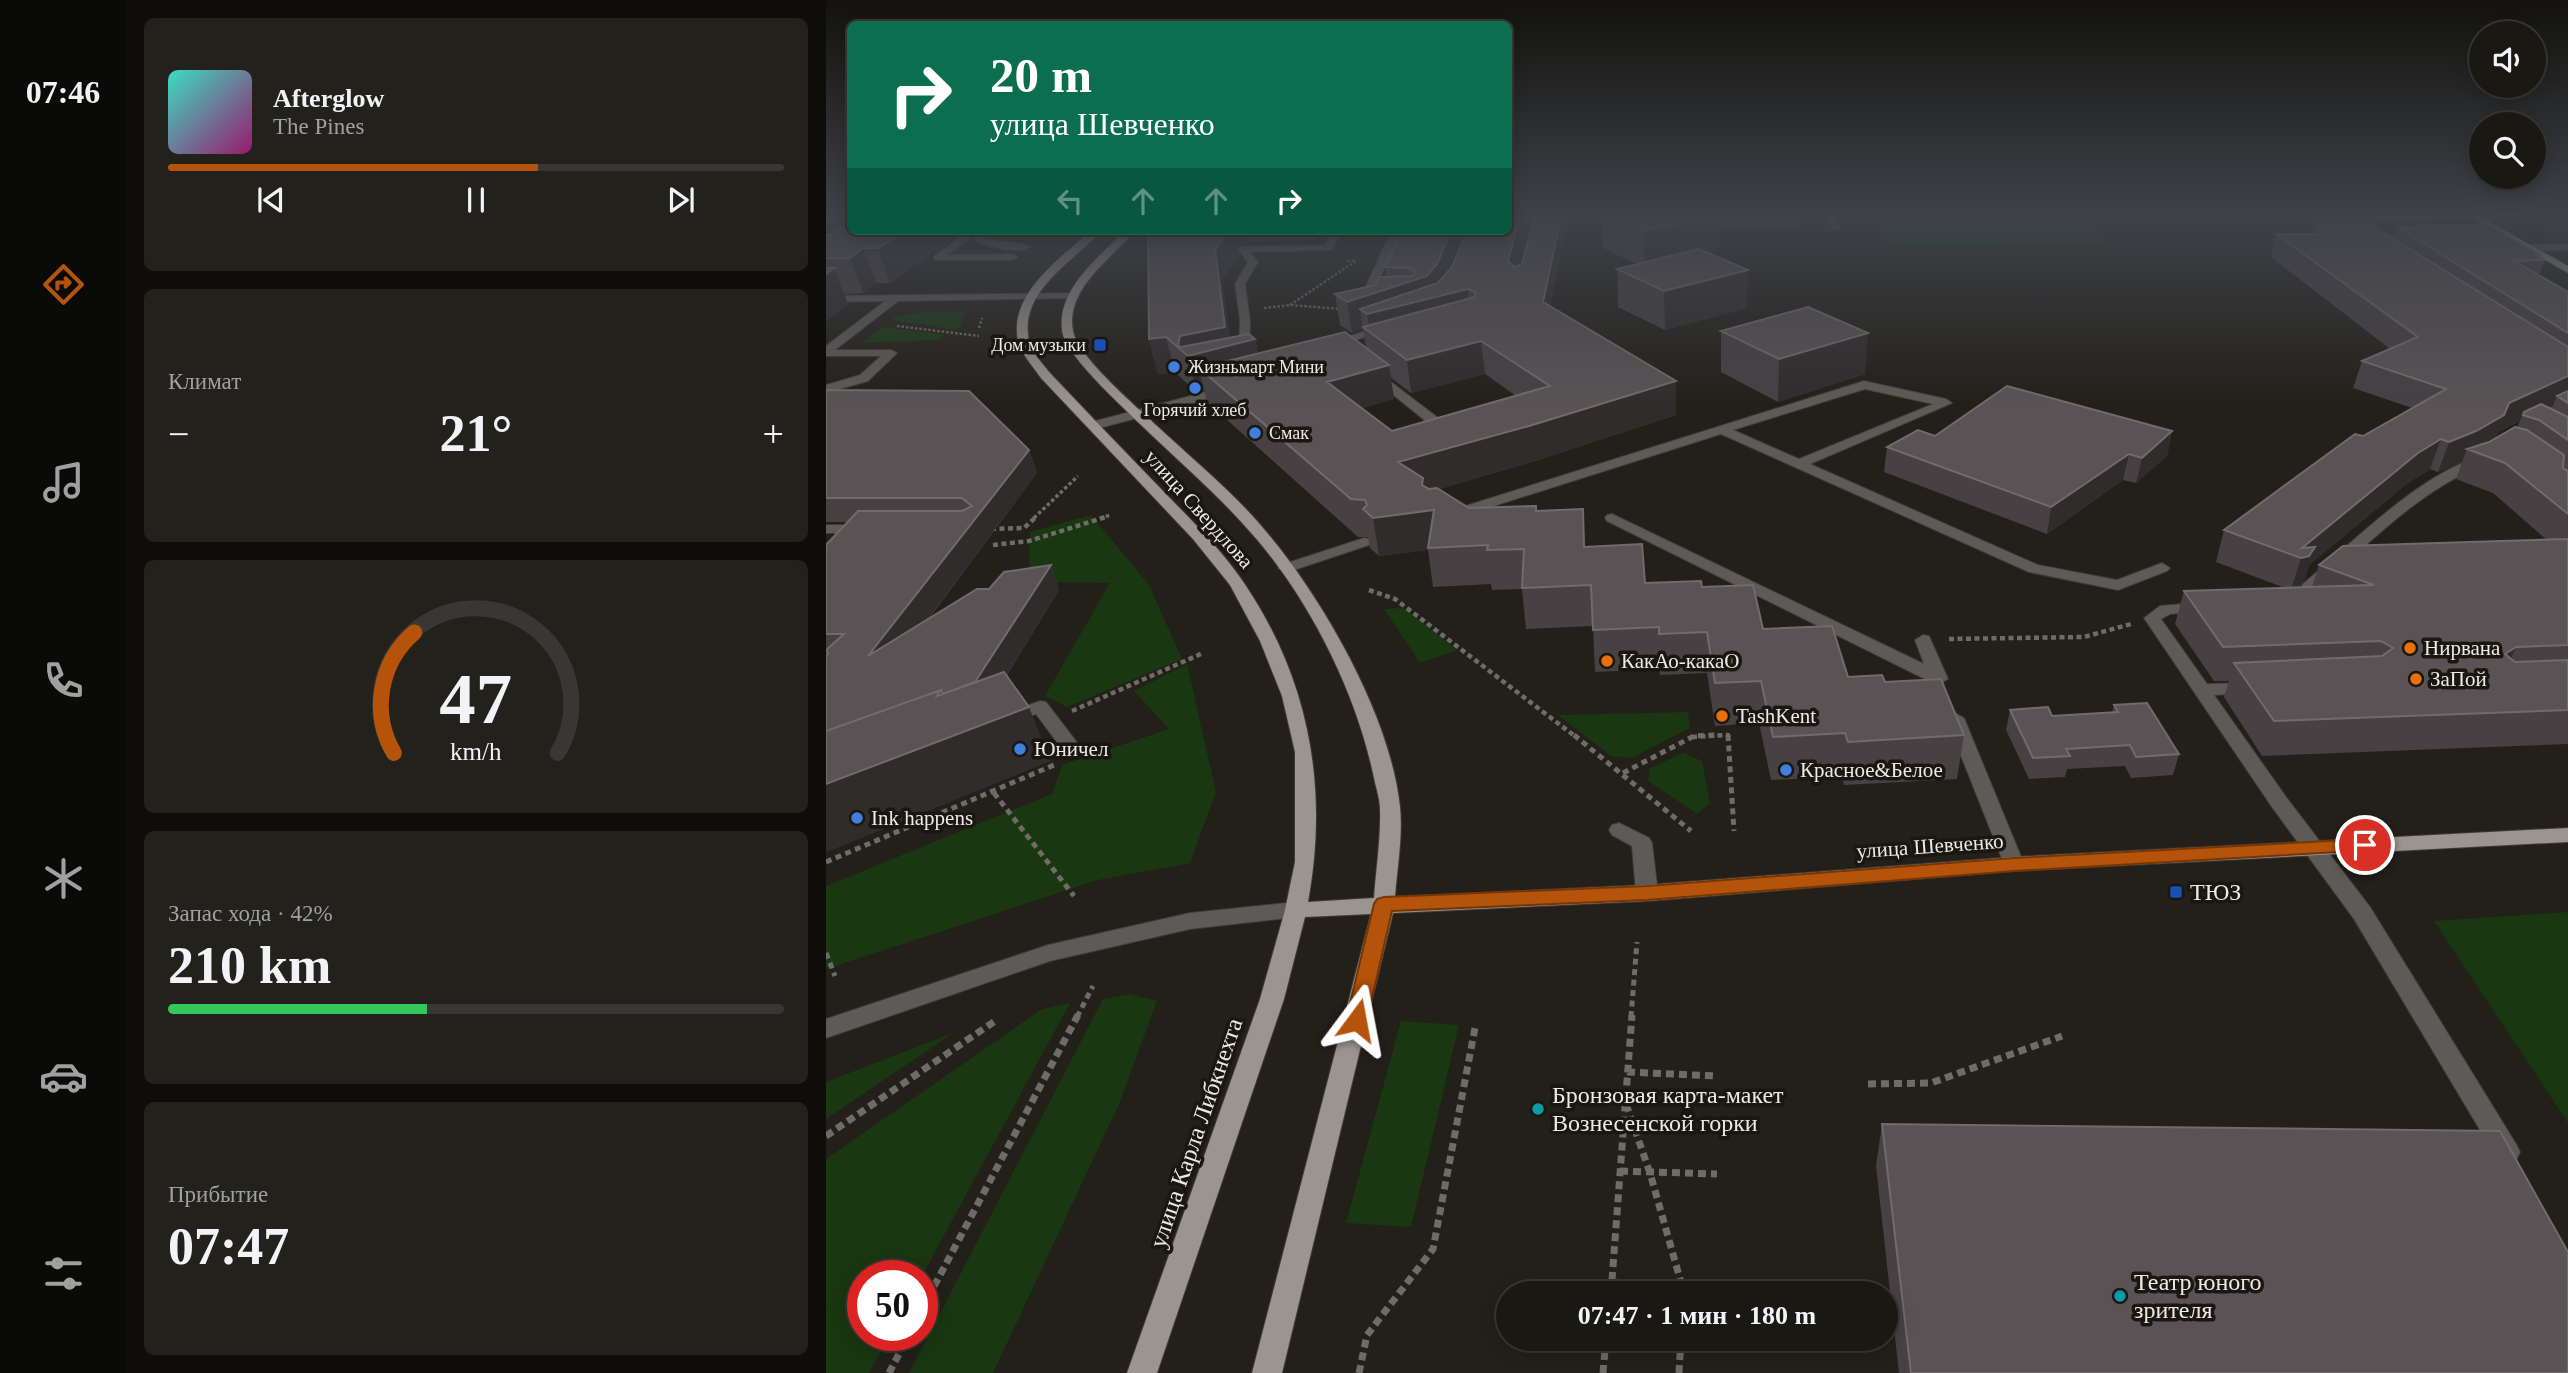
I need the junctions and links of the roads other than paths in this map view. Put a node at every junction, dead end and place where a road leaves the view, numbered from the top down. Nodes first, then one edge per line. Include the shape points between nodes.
1 (1048, 277) edge
2 (1085, 277) edge
3 (1244, 277) edge
4 (1375, 277) edge
5 (1074, 296) junction
6 (1033, 297) junction
7 (896, 298) junction
8 (826, 299) edge
9 (1387, 303) edge
10 (1394, 325) edge
11 (1317, 348) edge
12 (826, 352) edge
13 (1255, 363) edge
14 (1363, 365) edge
15 (1243, 367) junction
16 (1231, 369) edge
17 (1239, 387) edge
18 (826, 389) edge
19 (1137, 415) junction
20 (1092, 426) junction
21 (1722, 430) junction
22 (1450, 433) edge
23 (2491, 454) edge
24 (1800, 464) junction
25 (1612, 518) dead end
26 (1434, 520) edge
27 (879, 529) edge
28 (826, 530) edge
29 (1364, 542) edge
30 (2354, 549) junction
31 (2375, 557) edge
32 (1286, 568) junction
33 (2162, 568) dead end
34 (2301, 593) edge
35 (2220, 606) edge
36 (1923, 640) road end
37 (1938, 677) junction
38 (2265, 687) edge
39 (2200, 690) junction
40 (990, 725) edge
41 (1072, 749) road end
42 (1619, 830) dead end
43 (2568, 835) edge
44 (2314, 848) junction
45 (2014, 864) junction
46 (1647, 893) junction
47 (1384, 904) junction
48 (1296, 910) junction
49 (826, 1029) edge
50 (2519, 1172) edge
51 (1142, 1373) edge
52 (1267, 1373) edge

1 - 6 main road, улица Свердлова
2 - 5 main road, улица Свердлова
3 - 15 street via 1240,284
4 - 9 street via 1368,293 1375,302
5 - 6 street
5 - 19 main road, улица Свердлова via 1067,331 1075,348
6 - 7 street
6 - 20 main road, улица Свердлова via 1023,336 1031,356
7 - 8 street
7 - 12 street
10 - 11 street
12 - 18 street via 891,353 864,377
13 - 15 street
14 - 22 street
15 - 16 street
17 - 19 street
19 - 20 street
19 - 32 main road, улица Свердлова via 1251,523
20 - 48 main road, улица Свердлова via 1198,536 1237,584 1268,641 1291,696 1304,752 1305,862
21 - 24 street
21 - 24 street via 1864,385 1946,403
21 - 26 street
23 - 30 street via 2452,471 2426,489
24 - 33 street via 2034,569 2118,585
25 - 37 street
27 - 28 street
29 - 32 street
30 - 31 street
30 - 34 street
32 - 47 main road, улица Свердлова via 1325,628 1376,744 1390,808
35 - 39 street via 2166,608 2152,618
36 - 37 street
37 - 45 street
38 - 39 street
39 - 44 street
40 - 41 street via 1040,706
42 - 46 street via 1642,843
43 - 44 main road, улица Шевченко
44 - 45 main road, улица Шевченко
44 - 50 street via 2362,913
45 - 46 main road, улица Шевченко
46 - 47 main road, улица Шевченко
47 - 48 main road, улица Шевченко
47 - 52 main road
48 - 49 street via 1190,921 1048,953
48 - 51 main road, улица Карла Либкнехта via 1272,999

